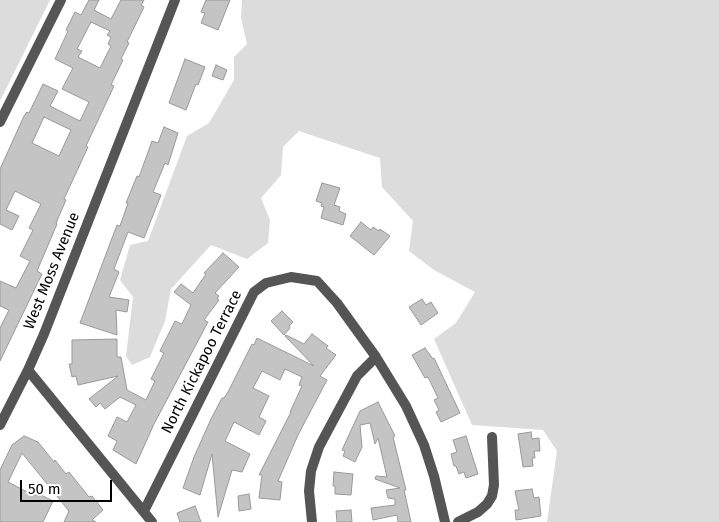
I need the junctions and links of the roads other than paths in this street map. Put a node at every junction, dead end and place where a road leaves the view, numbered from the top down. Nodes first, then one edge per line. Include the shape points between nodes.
1 (61, 0) edge
2 (175, 0) edge
3 (0, 122) edge
4 (376, 357) junction
5 (28, 370) junction
6 (0, 425) edge
7 (492, 438) dead end
8 (144, 511) junction
9 (152, 522) edge
10 (312, 522) edge
11 (445, 522) edge
12 (458, 522) edge

1 - 3 street
2 - 5 street, West Moss Avenue
4 - 8 street, North Kickapoo Terrace via 338,303 317,281 291,277 263,284 253,294
4 - 10 street via 357,376 319,447 309,491
4 - 11 street, North Kickapoo Terrace via 406,406 424,445
5 - 6 street, West Moss Avenue
5 - 8 street
7 - 12 street via 492,496 478,512
8 - 9 street

